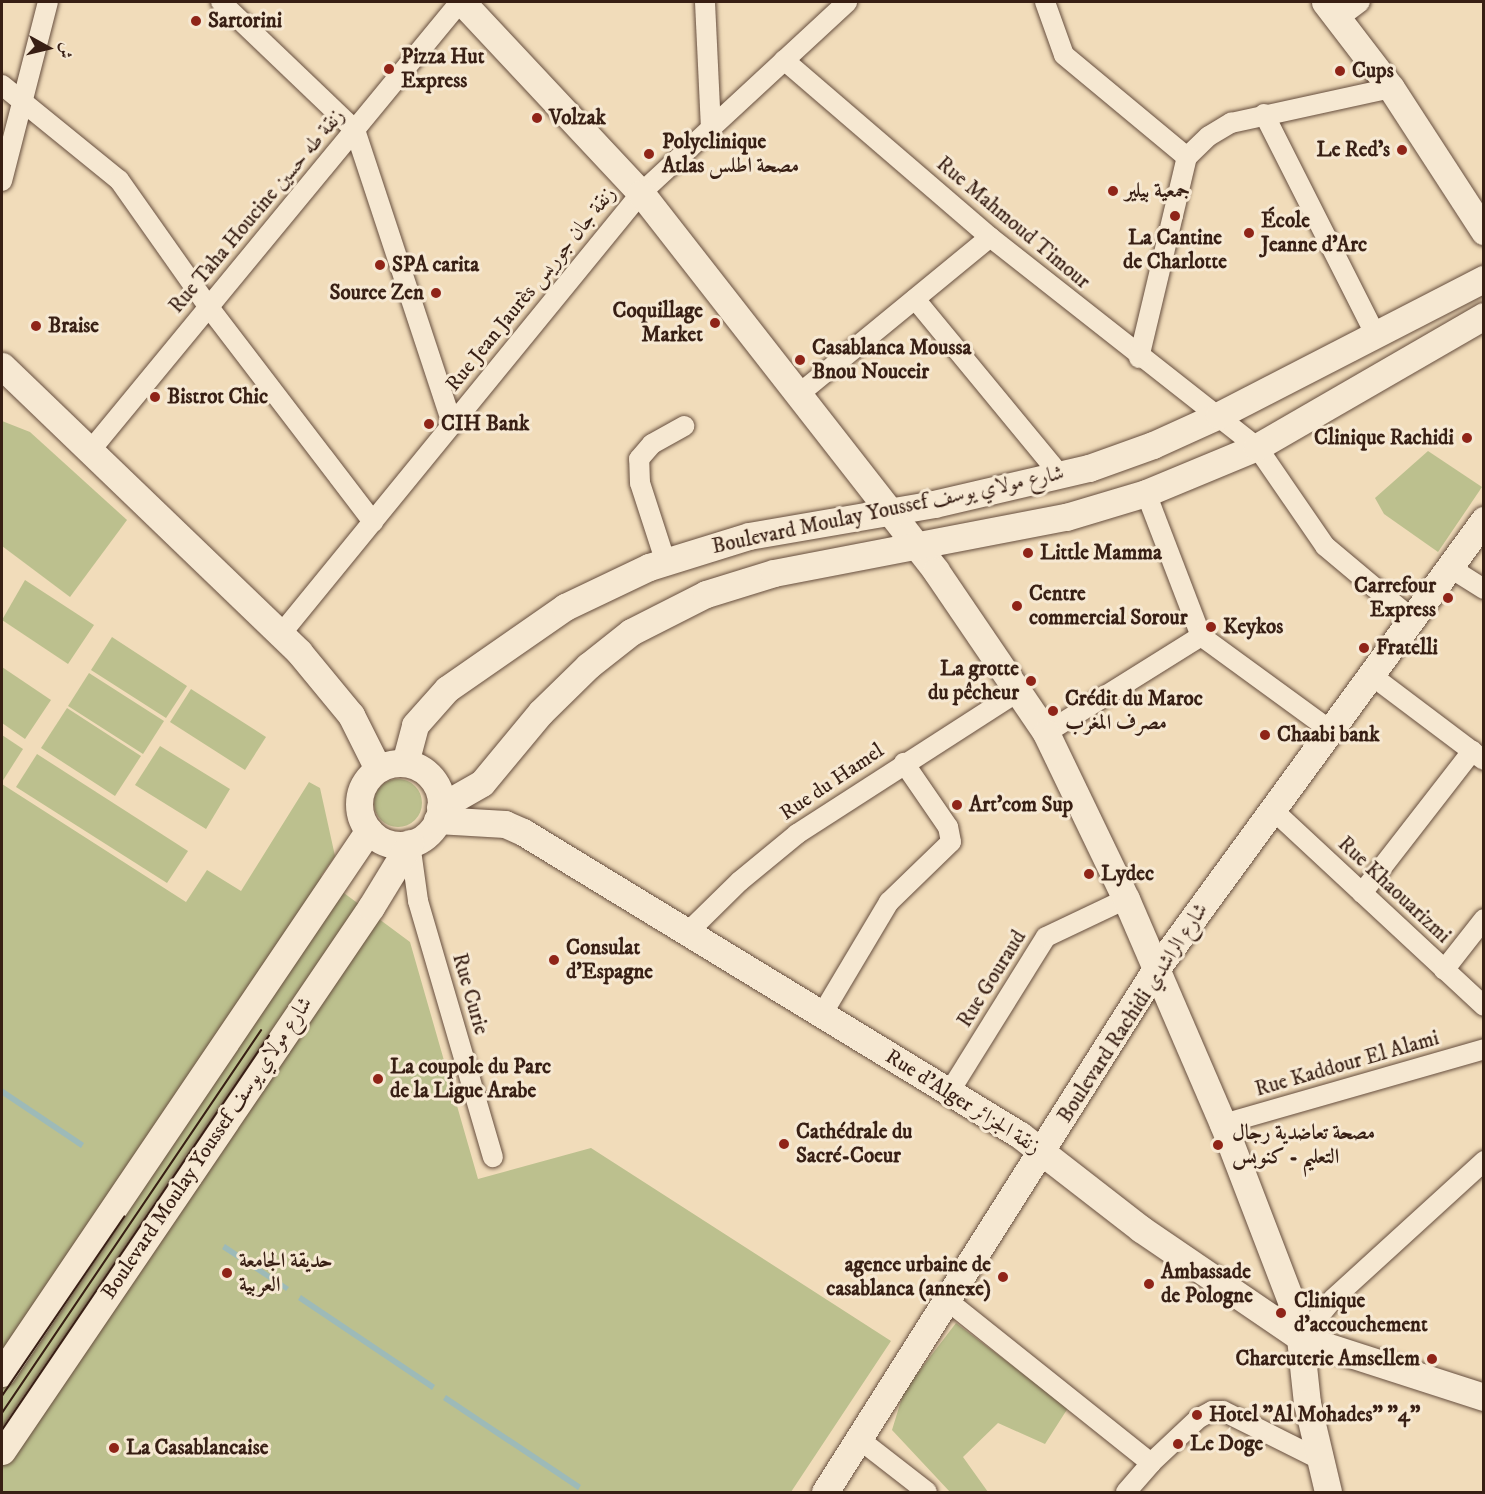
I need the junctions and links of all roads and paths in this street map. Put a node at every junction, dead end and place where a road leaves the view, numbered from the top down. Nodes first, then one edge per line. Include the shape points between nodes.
1 (48, 2) edge
2 (221, 2) edge
3 (461, 2) edge
4 (705, 2) edge
5 (847, 2) edge
6 (1047, 4) edge
7 (1342, 7) edge
8 (784, 60) junction
9 (2, 85) edge
10 (1391, 88) junction
11 (22, 103) junction
12 (1264, 114) junction
13 (711, 128) junction
14 (355, 130) junction
15 (1187, 157) junction
16 (2, 181) edge
17 (641, 193) junction
18 (1484, 231) edge
19 (990, 237) junction
20 (1484, 279) edge
21 (915, 299) junction
22 (208, 306) junction
23 (1484, 316) edge
24 (1376, 336) junction
25 (1139, 358) junction
26 (2, 366) edge
27 (799, 394) junction
28 (1219, 415) junction
29 (452, 424) junction
30 (684, 426) dead end
31 (1257, 447) junction
32 (90, 451) junction
33 (1061, 476) junction
34 (1146, 494) junction
35 (891, 512) junction
36 (1484, 520) edge
37 (373, 522) junction
38 (915, 547) junction
39 (665, 561) junction
40 (1449, 567) junction
41 (1484, 589) edge
42 (1412, 619) junction
43 (281, 634) junction
44 (1200, 636) junction
45 (1371, 675) junction
46 (1019, 691) junction
47 (1330, 730) junction
48 (1046, 733) junction
49 (1478, 755) edge
50 (405, 763) junction
51 (904, 763) junction
52 (378, 769) junction
53 (1273, 810) junction
54 (439, 813) junction
55 (369, 830) junction
56 (410, 843) junction
57 (1362, 893) junction
58 (1126, 899) junction
59 (1484, 919) edge
60 (687, 933) junction
61 (1444, 970) junction
62 (1154, 972) junction
63 (1484, 1006) edge
64 (821, 1016) junction
65 (1484, 1049) edge
66 (950, 1090) junction
67 (1223, 1124) junction
68 (1043, 1151) junction
69 (493, 1157) dead end
70 (1484, 1161) edge
71 (948, 1301) junction
72 (1301, 1338) junction
73 (2, 1373) edge
74 (1484, 1397) edge
75 (869, 1447) junction
76 (2, 1451) edge
77 (1319, 1459) junction
78 (1151, 1463) junction
79 (825, 1492) edge
80 (927, 1492) edge
81 (1126, 1492) edge
82 (1328, 1492) edge

1 - 11 street
2 - 14 street
3 - 14 street, Rue Taha Houcine زنقة طه حسين
3 - 17 main road
4 - 13 street
5 - 8 street, Rue Jean Jaurès زنقة جان جوريس
6 - 15 street via 1064,55
7 - 10 main road
8 - 13 street, Rue Jean Jaurès زنقة جان جوريس
8 - 19 street, Rue Mahmoud Timour
9 - 11 street
10 - 12 street
10 - 18 main road
11 - 16 street
11 - 22 street via 120,180
12 - 15 street via 1231,123 1209,136
12 - 24 street
13 - 17 street, Rue Jean Jaurès زنقة جان جوريس
14 - 22 street, Rue Taha Houcine زنقة طه حسين
14 - 29 street
15 - 25 street
17 - 27 main road
17 - 29 street, Rue Jean Jaurès زنقة جان جوريس
19 - 21 street
19 - 25 street, Rue Mahmoud Timour
20 - 24 main road, Boulevard Moulay Youssef شارع مولاي يوسف
21 - 27 street
21 - 33 street
22 - 32 street, Rue Taha Houcine زنقة طه حسين
22 - 37 street
23 - 31 main road, Boulevard Moulay Youssef شارع مولاي يوسف
24 - 28 main road, Boulevard Moulay Youssef شارع مولاي يوسف
25 - 28 street, Rue Mahmoud Timour
26 - 32 main road
27 - 35 main road
28 - 31 street, Rue Mahmoud Timour
28 - 33 main road, Boulevard Moulay Youssef شارع مولاي يوسف via 1154,446
29 - 37 street, Rue Jean Jaurès زنقة جان جوريس
30 - 39 street via 652,444 639,459 640,483
31 - 34 main road, Boulevard Moulay Youssef شارع مولاي يوسف
31 - 42 street, Rue Mahmoud Timour via 1325,546
32 - 43 main road
33 - 35 main road, Boulevard Moulay Youssef شارع مولاي يوسف
34 - 38 main road, Boulevard Moulay Youssef شارع مولاي يوسف via 1066,517
34 - 44 street
35 - 38 main road
35 - 39 main road, Boulevard Moulay Youssef شارع مولاي يوسف via 748,536
36 - 40 main road, Boulevard Rachidi شارع الراشدي
37 - 43 street, Rue Jean Jaurès زنقة جان جوريس
38 - 46 main road
38 - 54 main road, Boulevard Moulay Youssef شارع مولاي يوسف via 745,581 706,594 632,632 562,689 482,783
39 - 50 main road, Boulevard Moulay Youssef شارع مولاي يوسف via 566,607 447,689 415,725
40 - 41 street
40 - 42 main road, Boulevard Rachidi شارع الراشدي
42 - 45 main road, Boulevard Rachidi شارع الراشدي
43 - 52 main road via 351,715
44 - 47 street
44 - 48 street
45 - 47 main road, Boulevard Rachidi شارع الراشدي
45 - 49 street
46 - 48 main road
46 - 51 street, Rue du Hamel
47 - 53 main road, Boulevard Rachidi شارع الراشدي
48 - 58 main road
49 - 57 street
50 - 52 main road
50 - 54 main road via 431,778
51 - 60 street, Rue du Hamel via 772,852
51 - 64 street via 948,826 951,842 889,902
52 - 55 main road via 366,781 359,800
53 - 57 street, Rue Khaouarizmi
53 - 62 main road, Boulevard Rachidi شارع الراشدي
54 - 56 main road via 428,833
54 - 60 main road, Rue d'Alger زنقة الجزائر via 505,824
55 - 56 main road via 388,843
55 - 73 main road, Boulevard Moulay Youssef شارع مولاي يوسف
56 - 69 street, Rue Curie via 418,901
56 - 76 main road, Boulevard Moulay Youssef شارع مولاي يوسف via 371,908
57 - 61 street, Rue Khaouarizmi
58 - 62 main road
58 - 66 street, Rue Gouraud via 1046,937
59 - 61 street
60 - 64 main road, Rue d'Alger زنقة الجزائر
61 - 63 street, Rue Khaouarizmi
62 - 67 main road
62 - 68 main road, Boulevard Rachidi شارع الراشدي
64 - 66 main road, Rue d'Alger زنقة الجزائر
65 - 67 street, Rue Kaddour El Alami
66 - 68 main road, Rue d'Alger زنقة الجزائر
67 - 72 main road via 1298,1319
68 - 71 main road, Boulevard Rachidi شارع الراشدي
68 - 72 main road, Rue d'Alger زنقة الجزائر via 1141,1228
70 - 72 street via 1333,1299
71 - 75 main road, Boulevard Rachidi شارع الراشدي
71 - 78 street
72 - 74 main road, Rue d'Alger زنقة الجزائر
72 - 77 main road via 1307,1403
75 - 79 main road, Boulevard Rachidi شارع الراشدي
75 - 80 street
77 - 78 street via 1218,1410 1199,1418
77 - 82 main road
78 - 81 street

